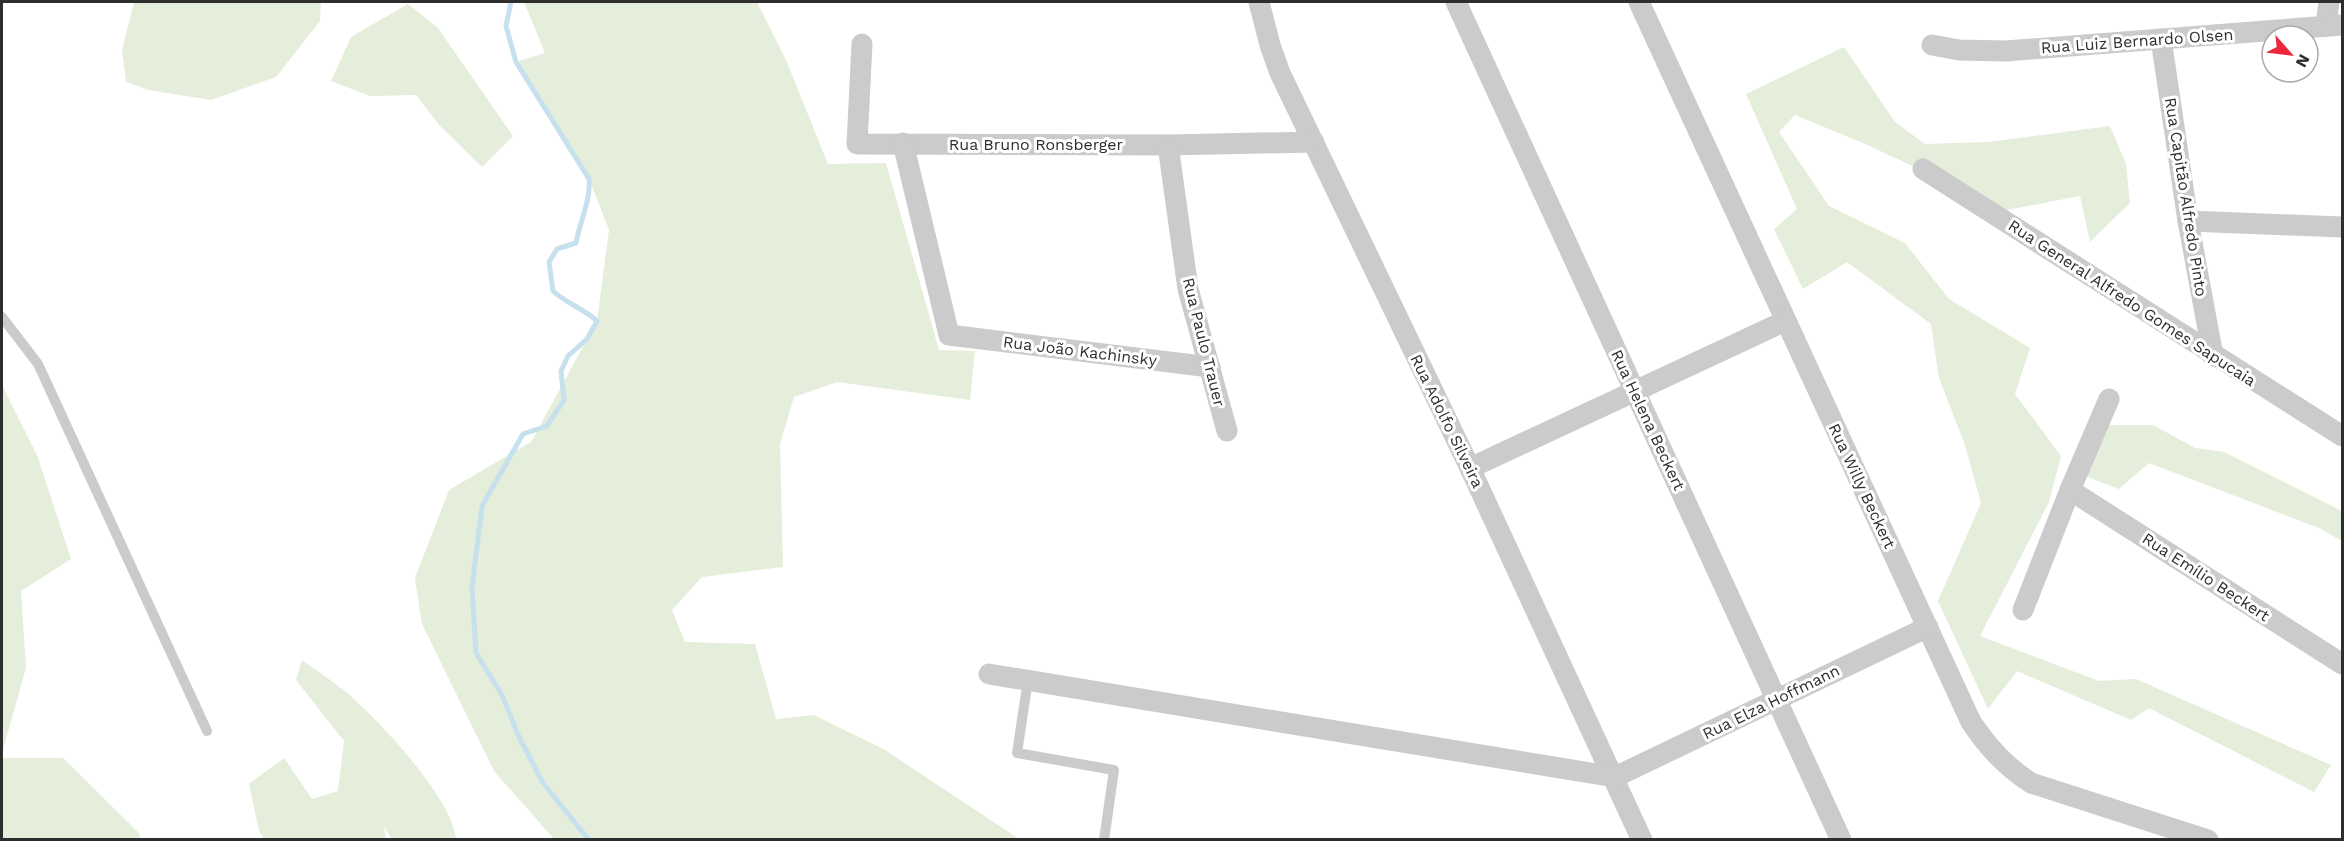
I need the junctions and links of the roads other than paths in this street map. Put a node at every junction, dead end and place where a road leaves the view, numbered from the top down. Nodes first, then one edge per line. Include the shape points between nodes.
1 (1259, 2) edge
2 (1456, 2) edge
3 (1640, 2) edge
4 (2329, 2) edge
5 (2334, 26) edge
6 (2161, 39) junction
7 (862, 44) dead end
8 (1932, 45) dead end
9 (1314, 142) junction
10 (903, 143) junction
11 (1168, 145) junction
12 (1923, 169) dead end
13 (2188, 221) junction
14 (2343, 227) edge
15 (2, 317) edge
16 (1785, 321) junction
17 (2213, 356) junction
18 (1210, 367) junction
19 (1635, 391) junction
20 (2109, 399) dead end
21 (1227, 431) dead end
22 (2343, 436) edge
23 (1470, 468) junction
24 (2070, 490) junction
25 (2023, 610) dead end
26 (1928, 627) junction
27 (2343, 664) edge
28 (989, 674) dead end
29 (1028, 680) junction
30 (1776, 699) junction
31 (207, 731) dead end
32 (1615, 777) junction
33 (2202, 839) edge
34 (1104, 840) edge
35 (1642, 840) edge
36 (1841, 840) edge

1 - 9 street, Rua Adolfo Silveira via 1277,63
2 - 19 street, Rua Helena Beckert
3 - 16 street, Rua Willy Beckert
4 - 5 street
5 - 6 street, Rua Luiz Bernardo Olsen
6 - 8 street, Rua Luiz Bernardo Olsen via 1989,52
6 - 13 street, Rua Capitão Alfredo Pinto
7 - 10 street, Rua Bruno Ronsberger via 857,144
9 - 11 street, Rua Bruno Ronsberger
9 - 23 street, Rua Adolfo Silveira
10 - 11 street, Rua Bruno Ronsberger
10 - 18 street, Rua João Kachinsky via 949,335
11 - 18 street, Rua Paulo Trauer via 1188,289
12 - 17 street, Rua General Alfredo Gomes Sapucaia
13 - 14 street
13 - 17 street, Rua Capitão Alfredo Pinto
15 - 31 lane via 38,364
16 - 19 street
16 - 26 street, Rua Willy Beckert
17 - 22 street, Rua General Alfredo Gomes Sapucaia
18 - 21 street, Rua Paulo Trauer
19 - 23 street
19 - 30 street, Rua Helena Beckert
20 - 24 street
23 - 32 street, Rua Adolfo Silveira
24 - 25 street
24 - 27 street, Rua Emílio Beckert
26 - 30 street, Rua Elza Hoffmann
26 - 33 street, Rua Willy Beckert via 1971,722 1996,756 2013,771 2055,792
28 - 29 street
29 - 32 street
29 - 34 lane via 1017,753 1114,770
30 - 32 street, Rua Elza Hoffmann
30 - 36 street, Rua Helena Beckert
32 - 35 street, Rua Adolfo Silveira

